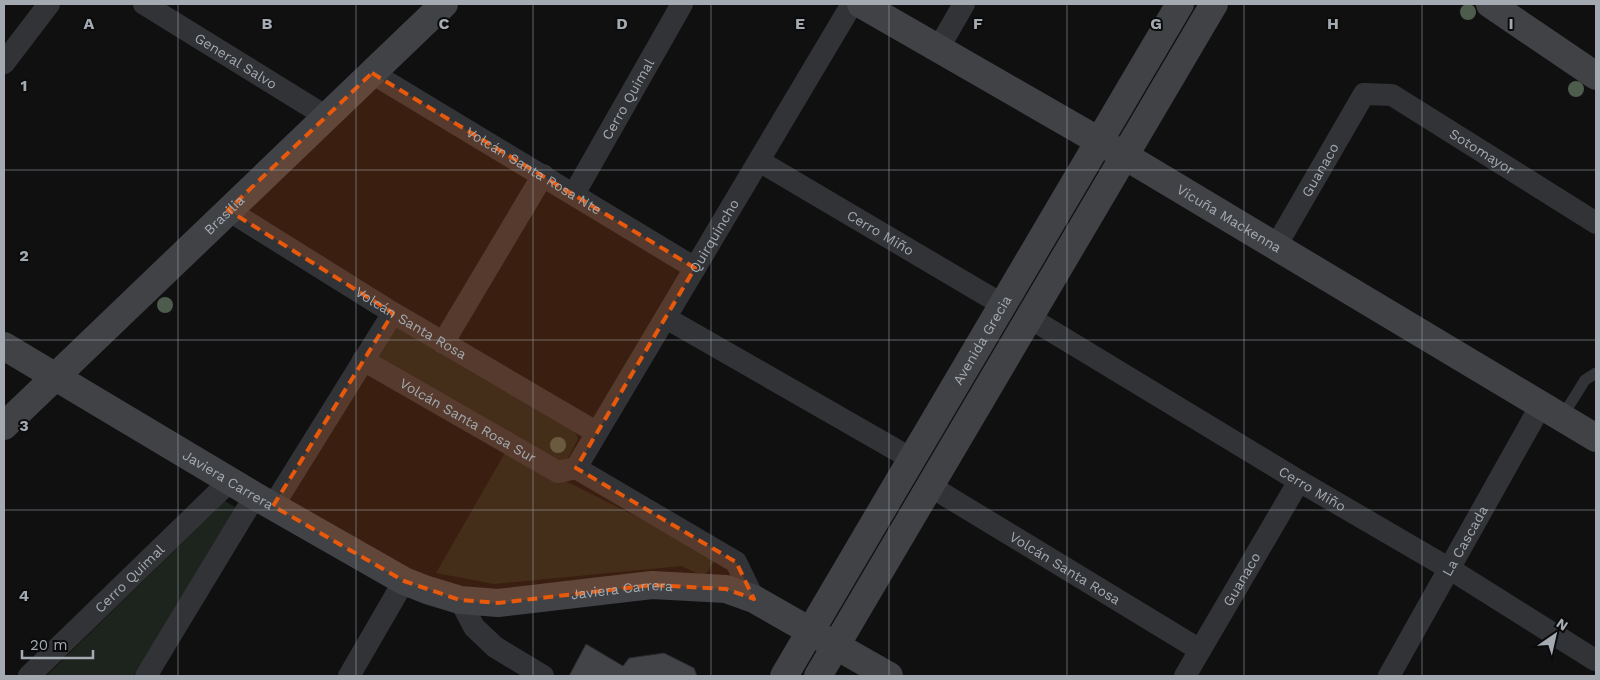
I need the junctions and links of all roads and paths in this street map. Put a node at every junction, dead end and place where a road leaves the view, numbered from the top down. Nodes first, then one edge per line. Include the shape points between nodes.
1 (49, 4) edge
2 (144, 4) edge
3 (444, 4) edge
4 (682, 4) edge
5 (852, 4) edge
6 (861, 4) edge
7 (964, 4) edge
8 (1180, 4) edge
9 (1214, 4) edge
10 (1490, 4) edge
11 (938, 48) junction
12 (4, 63) edge
13 (372, 73) junction
14 (1596, 76) edge
15 (1364, 94) joint
16 (327, 117) junction
17 (1099, 141) junction
18 (1124, 156) junction
19 (759, 161) junction
20 (543, 175) junction
21 (574, 194) junction
22 (228, 210) junction
23 (1596, 223) edge
24 (1276, 246) junction
25 (695, 268) junction
26 (1003, 305) junction
27 (393, 314) junction
28 (666, 318) junction
29 (1030, 318) junction
30 (443, 343) junction
31 (4, 346) edge
32 (363, 360) junction
33 (1596, 373) edge
34 (55, 375) junction
35 (1551, 411) junction
36 (4, 426) edge
37 (596, 432) junction
38 (1596, 438) edge
39 (912, 459) junction
40 (576, 468) junction
41 (230, 481) junction
42 (1299, 481) junction
43 (930, 486) junction
44 (264, 501) junction
45 (1450, 569) junction
46 (404, 581) junction
47 (754, 599) junction
48 (460, 600) junction
49 (810, 632) junction
50 (836, 646) junction
51 (1200, 650) junction
52 (1592, 665) edge
53 (29, 676) edge
54 (146, 676) edge
55 (349, 676) edge
56 (543, 676) edge
57 (784, 676) edge
58 (818, 676) edge
59 (889, 676) edge
60 (1185, 676) edge
61 (1389, 676) edge

1 - 12 street
2 - 16 street, General Salvo
3 - 13 street, Brasilia
4 - 21 street, Cerro Quimal
5 - 19 street, Quirquincho
6 - 11 street, Vicuña Mackenna
7 - 11 street
8 - 17 street, Avenida Grecia
9 - 18 street
10 - 14 street
11 - 17 street, Vicuña Mackenna
13 - 16 street, Brasilia
13 - 20 street, Volcán Santa Rosa Nte
15 - 23 street, Sotomayor via 1392,95
15 - 24 street, Guanaco
16 - 22 street, Brasilia
17 - 18 street, Vicuña Mackenna
17 - 26 street, Avenida Grecia
18 - 24 street, Vicuña Mackenna
18 - 29 street
19 - 25 street, Quirquincho
19 - 26 street, Cerro Miño
20 - 21 street, Volcán Santa Rosa Nte
20 - 30 street
21 - 25 street, Volcán Santa Rosa Nte
22 - 27 street, Volcán Santa Rosa
22 - 34 street, Brasilia
24 - 35 street, Vicuña Mackenna
25 - 28 street, Quirquincho
26 - 39 street, Avenida Grecia
27 - 30 street, Volcán Santa Rosa
27 - 32 street
28 - 37 street, Quirquincho
28 - 39 street
29 - 42 street, Cerro Miño
29 - 43 street
30 - 37 street, Volcán Santa Rosa
31 - 34 street, Javiera Carrera
32 - 40 street, Volcán Santa Rosa Sur via 558,472
32 - 44 street
33 - 35 lane
34 - 36 street, Brasilia
34 - 41 street, Javiera Carrera
35 - 38 street, Vicuña Mackenna
35 - 45 street, La Cascada
37 - 40 street, Quirquincho
39 - 49 street, Avenida Grecia
40 - 47 street via 736,562
41 - 44 street, Javiera Carrera
41 - 53 street, Cerro Quimal
42 - 45 street, Cerro Miño
42 - 51 street, Guanaco
43 - 50 street
43 - 51 street, Volcán Santa Rosa
44 - 46 street, Javiera Carrera
44 - 54 street
45 - 52 street, Cerro Miño
45 - 61 street, La Cascada
46 - 48 street, Javiera Carrera
46 - 55 street
47 - 48 street, Javiera Carrera via 726,589 652,586 498,603
47 - 49 street, Javiera Carrera
48 - 56 street via 474,627 495,647
49 - 50 street, Javiera Carrera
49 - 57 street, Avenida Grecia
50 - 58 street
50 - 59 street, Javiera Carrera
51 - 60 street, Guanaco

